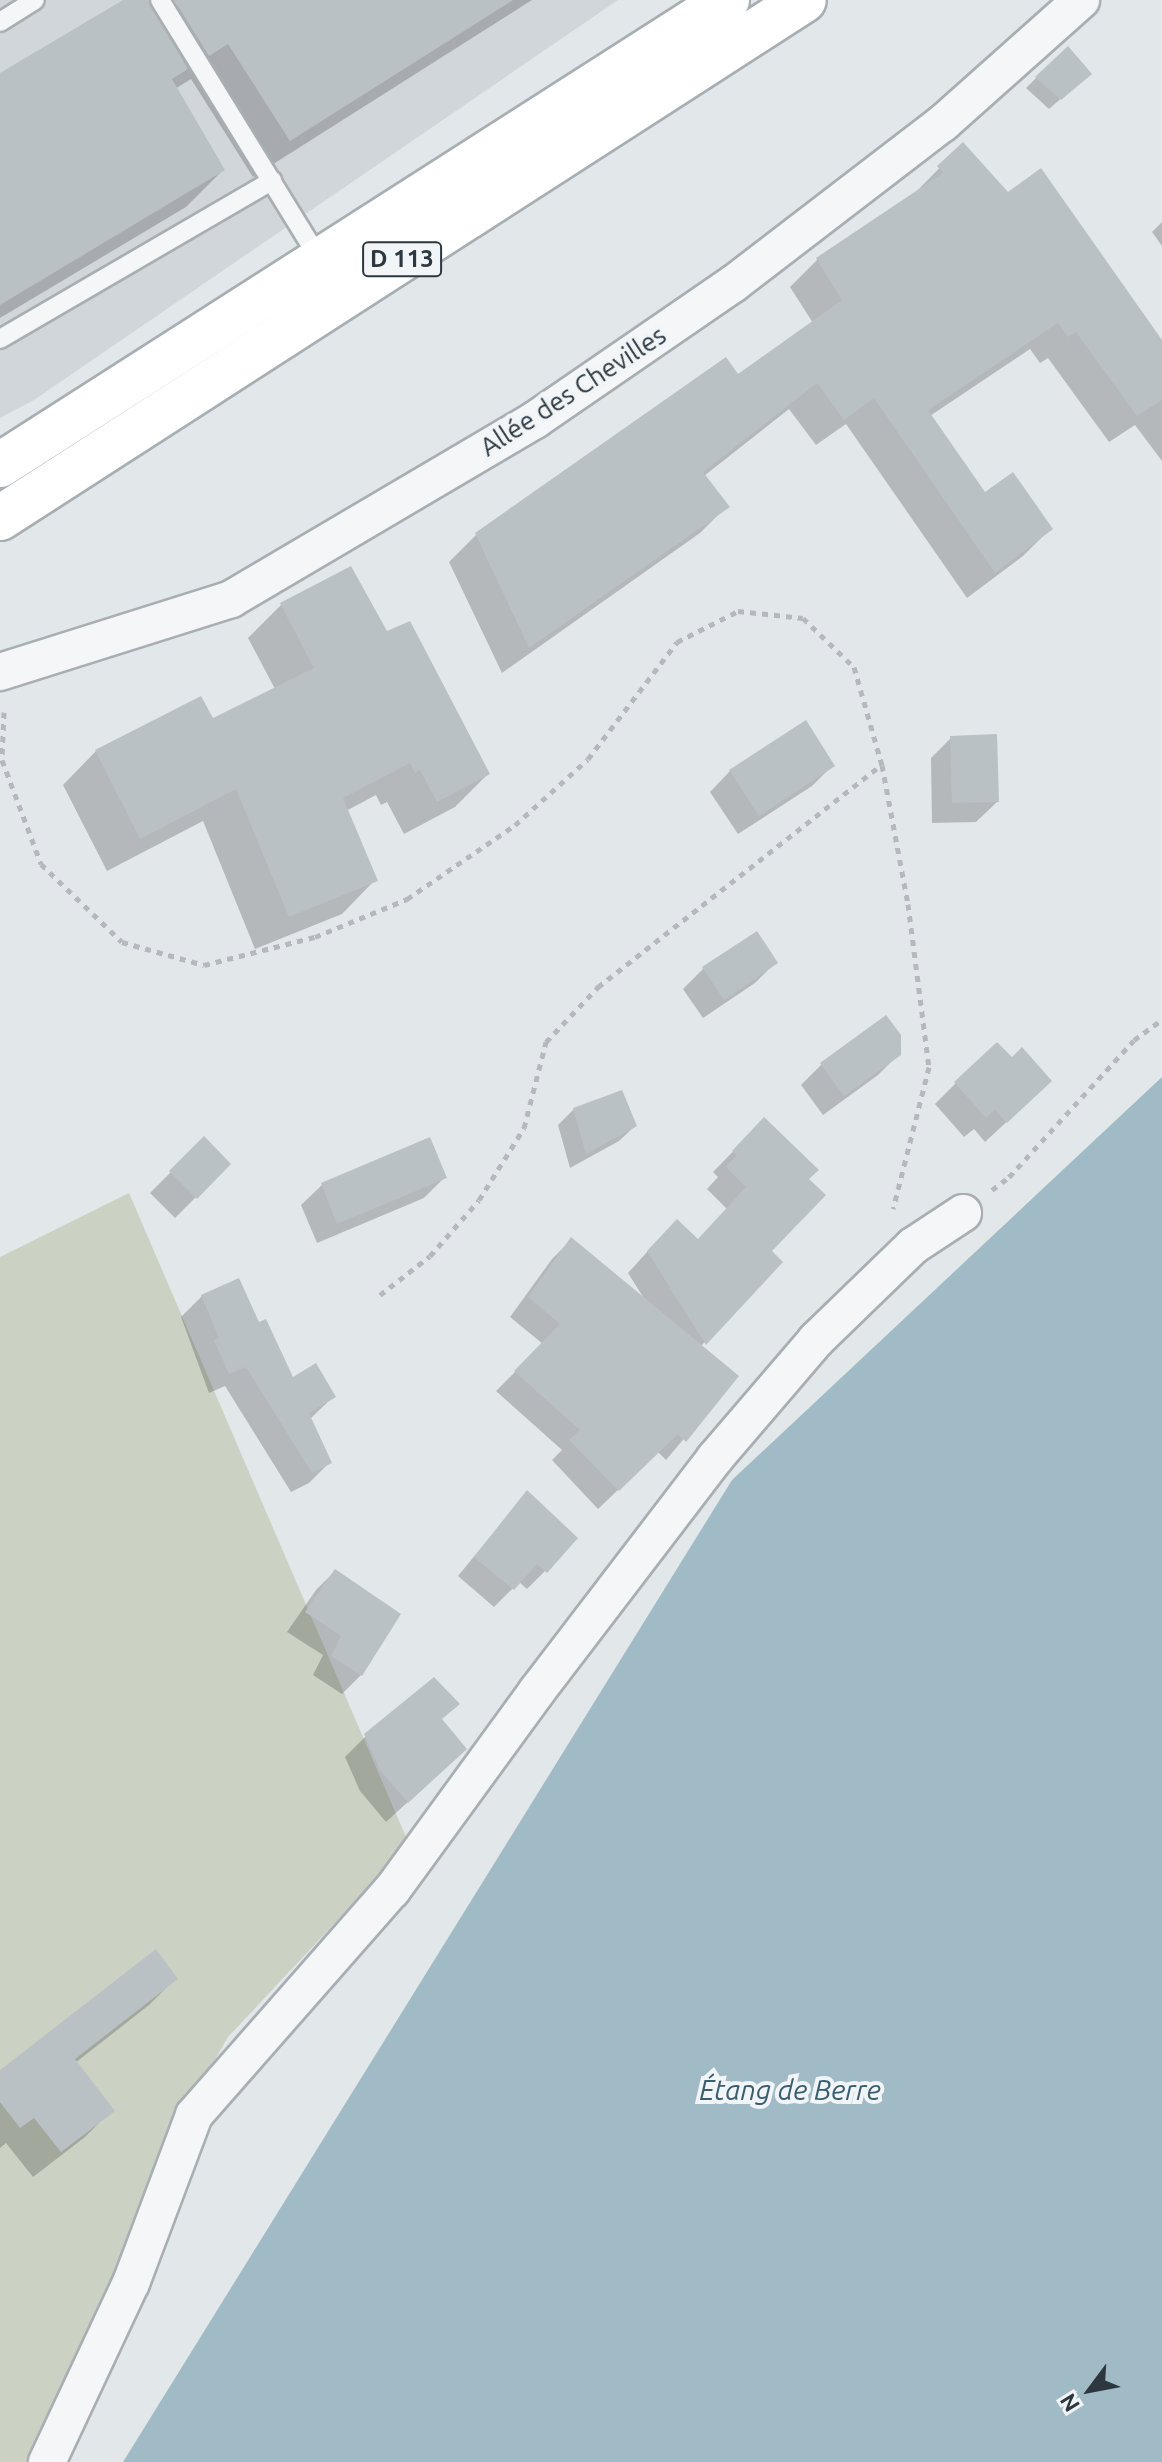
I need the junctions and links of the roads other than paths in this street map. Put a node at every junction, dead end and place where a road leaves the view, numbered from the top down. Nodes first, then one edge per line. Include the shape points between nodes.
1 (35, 0) edge
2 (160, 0) edge
3 (727, 0) edge
4 (804, 0) edge
5 (1081, 0) edge
6 (0, 22) edge
7 (272, 181) junction
8 (321, 260) junction
9 (0, 339) edge
10 (0, 465) edge
11 (0, 518) edge
12 (3, 672) edge
13 (963, 1213) road end
14 (47, 2462) edge

1 - 6 lane
2 - 7 lane
3 - 8 main road, D 113
4 - 11 main road, D 113
5 - 12 street, Allée des Chevilles via 943,123 733,284 535,420 231,599
7 - 8 lane
7 - 9 lane
8 - 10 main road, D 113
13 - 14 street via 913,1246 816,1340 715,1458 392,1890 194,2115 131,2283

